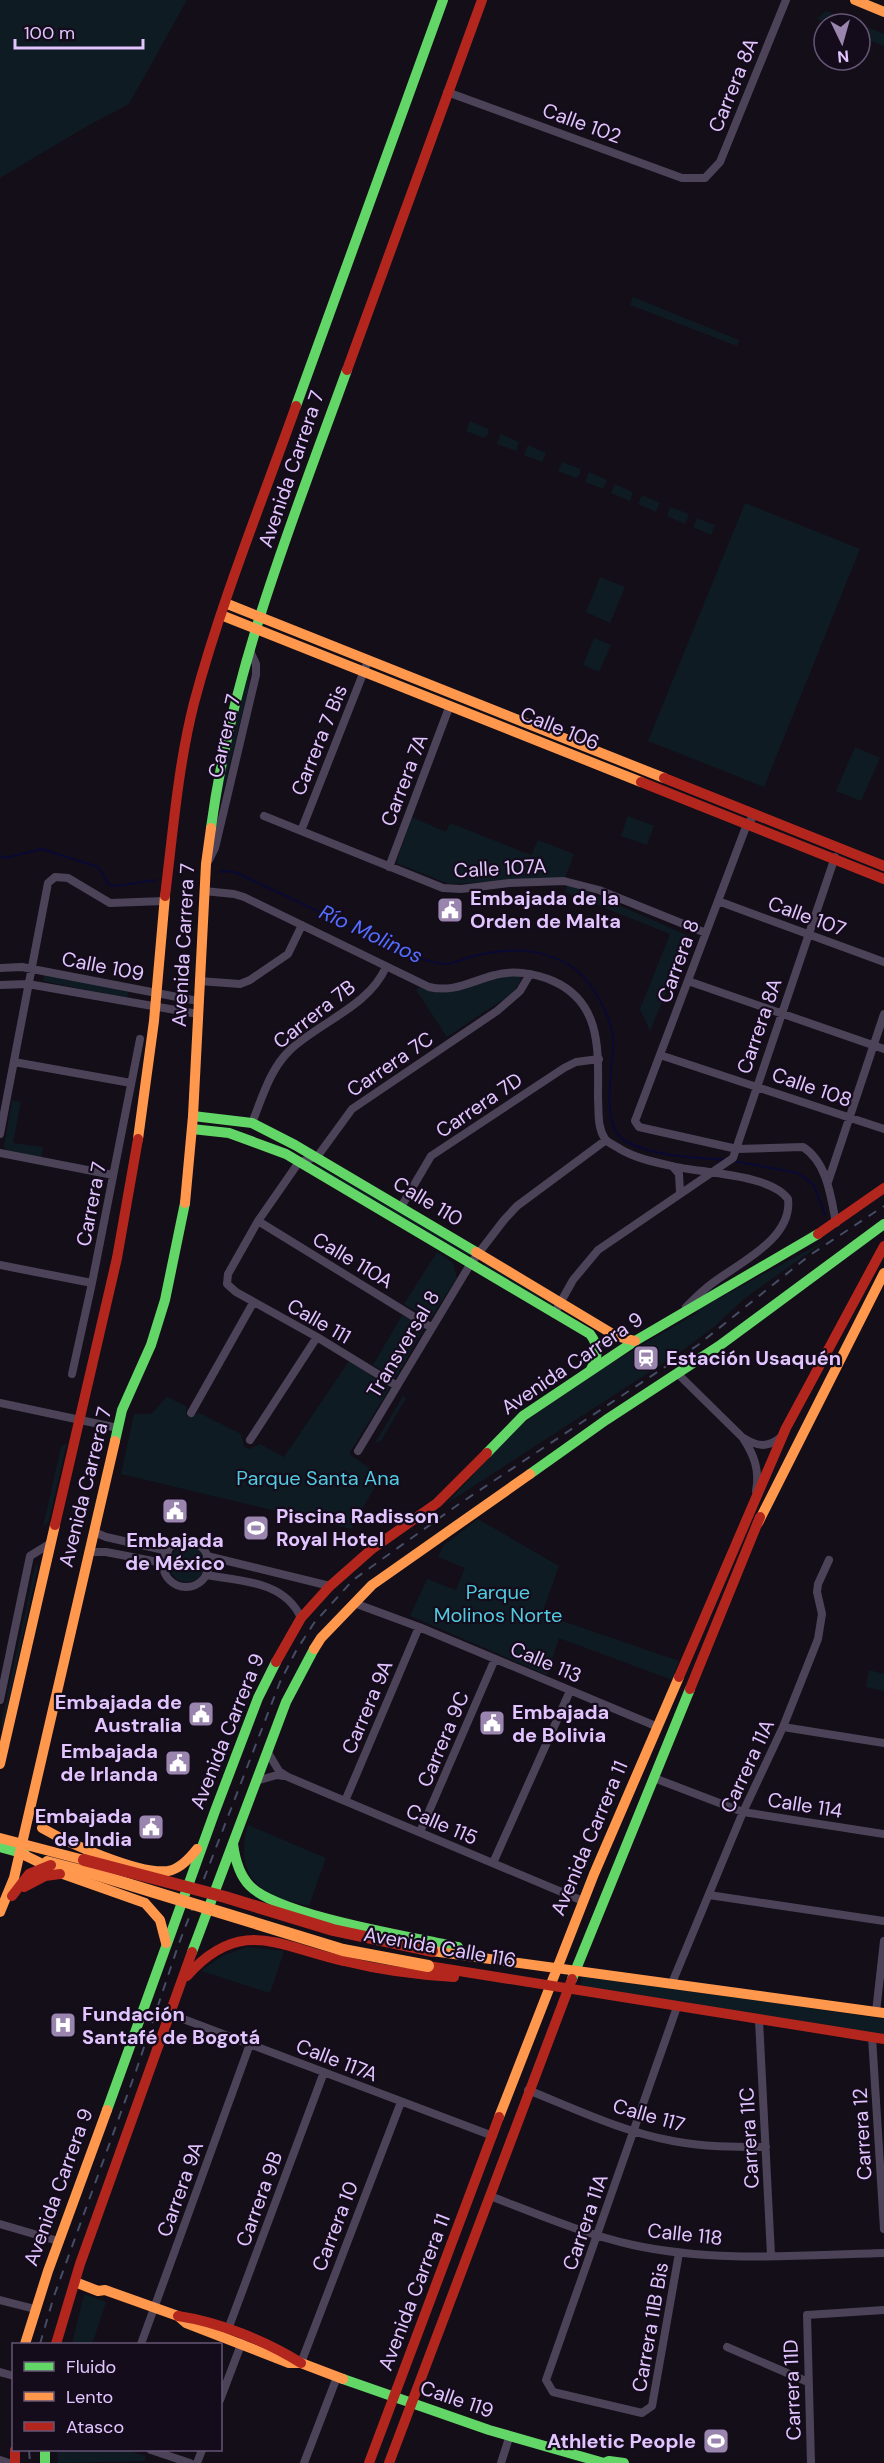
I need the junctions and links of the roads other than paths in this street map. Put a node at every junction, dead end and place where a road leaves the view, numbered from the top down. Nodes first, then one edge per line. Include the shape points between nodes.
1 (443, 0) edge
2 (482, 0) edge
3 (786, 0) edge
4 (855, 0) edge
5 (878, 0) edge
6 (884, 6) edge
7 (884, 12) edge
8 (447, 92) junction
9 (705, 178) joint
10 (223, 609) junction
11 (258, 623) junction
12 (366, 666) junction
13 (450, 705) junction
14 (264, 816) dead end
15 (751, 819) junction
16 (301, 831) junction
17 (834, 853) junction
18 (884, 866) edge
19 (389, 867) junction
20 (884, 879) edge
21 (204, 891) junction
22 (164, 901) junction
23 (718, 901) junction
24 (302, 925) junction
25 (706, 933) junction
26 (808, 934) junction
27 (884, 962) edge
28 (386, 967) junction
29 (0, 968) edge
30 (31, 968) junction
31 (530, 974) junction
32 (199, 981) junction
33 (688, 981) junction
34 (28, 984) junction
35 (0, 985) edge
36 (156, 993) junction
37 (198, 1001) junction
38 (155, 1007) junction
39 (781, 1013) junction
40 (198, 1014) junction
41 (884, 1014) edge
42 (140, 1039) dead end
43 (873, 1045) junction
44 (884, 1049) edge
45 (660, 1054) junction
46 (599, 1059) junction
47 (14, 1062) junction
48 (131, 1083) junction
49 (756, 1086) junction
50 (193, 1116) junction
51 (848, 1117) junction
52 (252, 1123) junction
53 (192, 1129) junction
54 (884, 1129) edge
55 (0, 1134) edge
56 (606, 1140) junction
57 (737, 1149) junction
58 (0, 1153) edge
59 (316, 1157) junction
60 (299, 1162) junction
61 (673, 1167) junction
62 (712, 1172) junction
63 (113, 1175) junction
64 (828, 1182) junction
65 (884, 1188) edge
66 (680, 1192) junction
67 (401, 1207) junction
68 (258, 1221) junction
69 (836, 1223) junction
70 (884, 1224) edge
71 (884, 1246) edge
72 (475, 1259) junction
73 (0, 1265) edge
74 (884, 1267) edge
75 (884, 1273) edge
76 (92, 1284) junction
77 (561, 1302) junction
78 (254, 1303) junction
79 (554, 1314) junction
80 (669, 1322) junction
81 (432, 1328) junction
82 (317, 1337) junction
83 (635, 1341) junction
84 (590, 1371) junction
85 (72, 1374) dead end
86 (678, 1374) junction
87 (397, 1386) junction
88 (0, 1403) edge
89 (191, 1413) dead end
90 (81, 1421) junction
91 (118, 1428) junction
92 (785, 1431) junction
93 (742, 1437) junction
94 (250, 1440) dead end
95 (358, 1451) dead end
96 (754, 1498) junction
97 (758, 1523) junction
98 (94, 1532) junction
99 (51, 1543) junction
100 (168, 1551) junction
101 (89, 1552) junction
102 (207, 1556) junction
103 (829, 1560) dead end
104 (163, 1563) junction
105 (206, 1575) junction
106 (330, 1586) junction
107 (354, 1603) junction
108 (302, 1618) junction
109 (419, 1627) junction
110 (1, 1646) edge
111 (10, 1648) junction
112 (495, 1659) junction
113 (570, 1691) junction
114 (0, 1700) edge
115 (657, 1727) junction
116 (783, 1727) junction
117 (884, 1743) edge
118 (267, 1751) junction
119 (0, 1761) edge
120 (288, 1777) junction
121 (654, 1778) junction
122 (256, 1781) junction
123 (345, 1801) junction
124 (31, 1805) junction
125 (743, 1812) junction
126 (42, 1828) junction
127 (420, 1832) junction
128 (884, 1834) edge
129 (0, 1838) edge
130 (205, 1838) junction
131 (233, 1843) junction
132 (0, 1848) edge
133 (21, 1848) junction
134 (493, 1863) junction
135 (62, 1864) junction
136 (83, 1865) junction
137 (46, 1866) junction
138 (709, 1895) junction
139 (583, 1901) junction
140 (0, 1914) edge
141 (884, 1921) edge
142 (884, 1941) edge
143 (166, 1946) junction
144 (511, 1961) junction
145 (557, 1968) junction
146 (576, 1970) junction
147 (504, 1978) junction
148 (180, 1983) junction
149 (672, 1983) junction
150 (549, 1986) junction
151 (568, 1989) junction
152 (677, 2007) junction
153 (880, 2012) edge
154 (170, 2014) junction
155 (759, 2020) junction
156 (878, 2038) edge
157 (250, 2044) junction
158 (324, 2072) junction
159 (528, 2090) junction
160 (401, 2102) junction
161 (634, 2131) junction
162 (493, 2136) junction
163 (766, 2147) junction
164 (490, 2196) junction
165 (0, 2224) edge
166 (884, 2229) edge
167 (597, 2236) junction
168 (58, 2241) junction
169 (679, 2253) junction
170 (884, 2253) edge
171 (771, 2255) junction
172 (76, 2279) junction
173 (0, 2300) edge
174 (154, 2308) junction
175 (35, 2309) junction
176 (884, 2310) edge
177 (226, 2335) junction
178 (242, 2341) junction
179 (26, 2343) edge
180 (56, 2343) edge
181 (141, 2343) edge
182 (728, 2347) dead end
183 (301, 2363) junction
184 (337, 2377) junction
185 (808, 2382) junction
186 (222, 2395) edge
187 (394, 2398) junction
188 (411, 2405) junction
189 (652, 2406) joint
190 (509, 2438) junction
191 (154, 2451) edge
192 (0, 2460) edge
193 (9, 2463) edge
194 (189, 2463) edge
195 (304, 2463) edge
196 (369, 2463) edge
197 (388, 2463) edge
198 (501, 2463) edge
199 (604, 2463) edge
200 (624, 2463) edge
201 (811, 2463) edge

1 - 10 main road, Avenida Carrera 7
2 - 8 main road, Avenida Carrera 7
3 - 9 street, Carrera 8A via 720,162
4 - 7 main road
5 - 6 main road
8 - 9 street, Calle 102 via 682,178
8 - 11 main road, Avenida Carrera 7
10 - 11 main road, Calle 106
10 - 22 main road, Avenida Carrera 7 via 194,704 184,753
11 - 12 main road, Calle 106
11 - 21 main road, Avenida Carrera 7 via 223,755
12 - 13 main road, Calle 106
12 - 15 main road, Calle 106
12 - 16 street, Carrera 7 Bis
13 - 15 main road, Calle 106
13 - 19 street, Carrera 7A
14 - 16 street, Calle 107A
15 - 17 main road, Calle 106
15 - 23 street, Carrera 8
16 - 19 street, Calle 107A
17 - 18 main road, Calle 106
17 - 20 main road, Calle 106
17 - 26 street, Carrera 8A
19 - 25 street, Calle 107A via 443,888 564,881 599,890
21 - 24 street via 239,894
21 - 32 main road, Avenida Carrera 7
22 - 30 street via 110,903 68,878 55,877 48,883
22 - 36 main road, Avenida Carrera 7
23 - 25 street, Carrera 8
23 - 26 street, Calle 107
24 - 28 street
24 - 32 street via 288,954 250,981
25 - 33 street, Carrera 8
26 - 27 street, Calle 107
26 - 39 street, Carrera 8A
28 - 31 street via 441,990 501,974
28 - 52 street, Carrera 7B via 376,986 290,1050 276,1066
29 - 30 street, Calle 109
30 - 34 street
30 - 36 street, Calle 109
31 - 46 street via 554,981 581,1003 591,1018
31 - 59 street, Carrera 7C via 520,991 497,1011 352,1109
32 - 37 main road, Avenida Carrera 7
33 - 39 street
33 - 45 street, Carrera 8
34 - 35 street, Calle 109
34 - 38 street, Calle 109
34 - 47 street
36 - 37 street, Calle 109
36 - 38 main road, Avenida Carrera 7
37 - 40 main road, Avenida Carrera 7
38 - 40 street, Calle 109
38 - 90 main road, Avenida Carrera 7 via 129,1193
39 - 43 street
39 - 49 street, Carrera 8A
40 - 50 main road, Avenida Carrera 7
41 - 43 street
42 - 48 street, Carrera 7
43 - 44 street
43 - 51 street
45 - 49 street, Calle 108
45 - 57 street, Carrera 8 via 635,1121 639,1127
46 - 56 street via 598,1121
46 - 67 street, Carrera 7D via 569,1065 431,1156
47 - 48 street
47 - 55 street
48 - 63 street, Carrera 7
49 - 51 street, Calle 108
49 - 57 street, Carrera 8A
50 - 52 main road, Calle 110
50 - 53 main road, Avenida Carrera 7
51 - 54 street, Calle 108
51 - 64 street
52 - 59 main road, Calle 110
53 - 60 main road, Calle 110 via 246,1135
53 - 91 main road, Avenida Carrera 7 via 185,1207 165,1300
56 - 61 street via 630,1154
56 - 72 street via 517,1206
57 - 62 street, Carrera 8A via 733,1158
57 - 64 street via 803,1147 812,1152
58 - 63 street
59 - 60 street
59 - 67 main road, Calle 110
60 - 68 street
60 - 72 main road, Calle 110
61 - 62 street
61 - 66 street via 679,1174
62 - 66 street, Carrera 8A
62 - 80 street via 780,1191 788,1199 786,1216 775,1236 759,1251 711,1284
63 - 76 street, Carrera 7
64 - 69 street
65 - 69 main road, Avenida Carrera 9
66 - 77 street, Carrera 8A via 598,1250
67 - 72 main road, Calle 110
68 - 78 street, Calle 111 via 228,1274 227,1284
68 - 81 street, Calle 110A
69 - 80 main road, Avenida Carrera 9
70 - 86 main road
71 - 92 main road, Avenida Carrera 11
72 - 77 main road, Calle 110
72 - 79 main road, Calle 110
72 - 81 street, Transversal 8
73 - 76 street
74 - 97 main road, Avenida Carrera 11 via 784,1459
75 - 97 main road
76 - 85 street, Carrera 7
77 - 79 street, Carrera 8A
77 - 83 main road, Calle 110 via 616,1336
78 - 82 street, Calle 111
78 - 89 street
79 - 84 main road, Calle 110 via 590,1334 598,1346 598,1356
80 - 83 main road, Avenida Carrera 9
81 - 87 street, Transversal 8
82 - 87 street, Calle 111
82 - 94 street
83 - 84 main road, Avenida Carrera 9
84 - 106 main road, Avenida Carrera 9 via 514,1423 437,1503 372,1549
86 - 93 street
86 - 107 main road via 468,1516 381,1578
87 - 95 street, Transversal 8
88 - 90 street
90 - 91 street
90 - 99 main road, Avenida Carrera 7
91 - 98 main road, Avenida Carrera 7
92 - 93 street via 773,1443 759,1446
92 - 96 main road, Avenida Carrera 11
93 - 96 street via 755,1461 758,1480
96 - 115 main road, Avenida Carrera 11
97 - 121 main road, Avenida Carrera 11
98 - 100 street
98 - 101 main road, Avenida Carrera 7
99 - 111 street via 30,1557
99 - 119 main road, Avenida Carrera 7
100 - 102 street via 188,1542 200,1546
100 - 104 street
101 - 104 street
101 - 124 main road, Avenida Carrera 7
102 - 105 street
102 - 106 street
103 - 116 street, Carrera 11A via 818,1584 822,1614 818,1639
104 - 105 street via 167,1577 184,1587 197,1584
105 - 108 street via 269,1587 289,1600
106 - 108 main road, Avenida Carrera 9
107 - 109 street, Calle 113
107 - 118 main road via 321,1638 302,1669
108 - 130 main road, Avenida Carrera 9 via 258,1698
109 - 112 street, Calle 113
109 - 123 street, Carrera 9A
110 - 111 street
111 - 114 street
112 - 113 street, Calle 113
112 - 127 street, Carrera 9C
113 - 115 street, Calle 113
113 - 134 street
115 - 139 main road, Avenida Carrera 11
116 - 117 street
116 - 125 street, Carrera 11A
118 - 120 street, Calle 115 via 279,1771
118 - 122 main road
120 - 122 street, Calle 115 via 277,1775
120 - 123 street, Calle 115
121 - 125 street, Calle 114
121 - 146 main road, Avenida Carrera 11
122 - 131 main road
123 - 127 street, Calle 115
124 - 126 main road
124 - 133 main road, Avenida Carrera 7
125 - 128 street, Calle 114
125 - 138 street, Carrera 11A
126 - 130 main road via 72,1845 159,1871 186,1862
126 - 135 main road
127 - 134 street, Calle 115
129 - 133 main road, Avenida Calle 116
130 - 143 main road, Avenida Carrera 9
131 - 144 main road via 242,1876 272,1900 344,1922
131 - 148 main road
132 - 133 main road, Avenida Calle 116
133 - 135 main road, Avenida Calle 116
133 - 137 main road
133 - 140 main road, Avenida Carrera 7
134 - 139 street, Calle 115
135 - 136 main road, Avenida Calle 116
135 - 137 main road
135 - 140 main road via 32,1881
135 - 143 main road via 152,1908 160,1921
136 - 144 main road, Avenida Calle 116, bridge via 225,1897 333,1930
136 - 147 main road, Avenida Calle 116, bridge via 343,1950
137 - 140 main road via 26,1877
138 - 141 street
138 - 149 street, Carrera 11A
139 - 145 main road, Avenida Carrera 11
142 - 153 street
143 - 168 main road, Avenida Carrera 9
144 - 145 main road, Avenida Calle 116
145 - 146 main road, Avenida Calle 116
145 - 150 main road, Avenida Carrera 11
146 - 149 main road, Avenida Calle 116
146 - 151 main road, Avenida Carrera 11
147 - 148 main road via 385,1970 275,1942 252,1940 214,1952
147 - 150 main road, Avenida Calle 116
148 - 154 main road
149 - 153 main road, Avenida Calle 116
150 - 151 main road, Avenida Calle 116
150 - 162 main road, Avenida Carrera 11
151 - 152 main road, Avenida Calle 116
151 - 159 main road, Avenida Carrera 11
152 - 155 main road, Avenida Calle 116
152 - 161 street, Carrera 11A
154 - 157 street, Calle 117A
154 - 172 main road
155 - 156 main road, Avenida Calle 116
155 - 163 street, Carrera 11C
156 - 166 street, Carrera 12
157 - 158 street, Calle 117A
157 - 174 street, Carrera 9A
158 - 160 street, Calle 117A
158 - 177 street, Carrera 9B
159 - 161 street, Calle 117
159 - 164 main road, Avenida Carrera 11
160 - 162 street, Calle 117A
160 - 183 street, Carrera 10
161 - 163 street, Calle 117 via 700,2145
161 - 167 street, Carrera 11A
162 - 187 main road, Avenida Carrera 11
163 - 171 street, Carrera 11C
164 - 167 street, Calle 118
164 - 188 main road, Avenida Carrera 11
165 - 168 street
167 - 169 street, Calle 118
167 - 189 street, Carrera 11A via 546,2379 553,2392 642,2413
168 - 175 main road, Avenida Carrera 9
169 - 171 street, Calle 118
169 - 189 street, Carrera 11B Bis
170 - 171 street, Calle 118
172 - 174 main road, Calle 119 via 98,2291
172 - 180 main road
173 - 175 street
174 - 177 main road, Calle 119 via 178,2316 186,2324
174 - 181 street, Carrera 9A
175 - 179 main road, Avenida Carrera 9
176 - 185 street, Carrera 11D via 807,2315
177 - 178 main road, Calle 119
178 - 183 main road, Calle 119 via 289,2363
178 - 186 street
182 - 185 street
183 - 184 main road, Calle 119
184 - 187 main road, Calle 119
184 - 195 street
185 - 201 street, Carrera 11D
187 - 188 main road, Calle 119
187 - 196 main road, Avenida Carrera 11
188 - 190 main road, Calle 119
188 - 197 main road, Avenida Carrera 11
190 - 198 street
190 - 199 main road, Calle 119
191 - 194 street
192 - 193 street
199 - 200 main road, Calle 119

